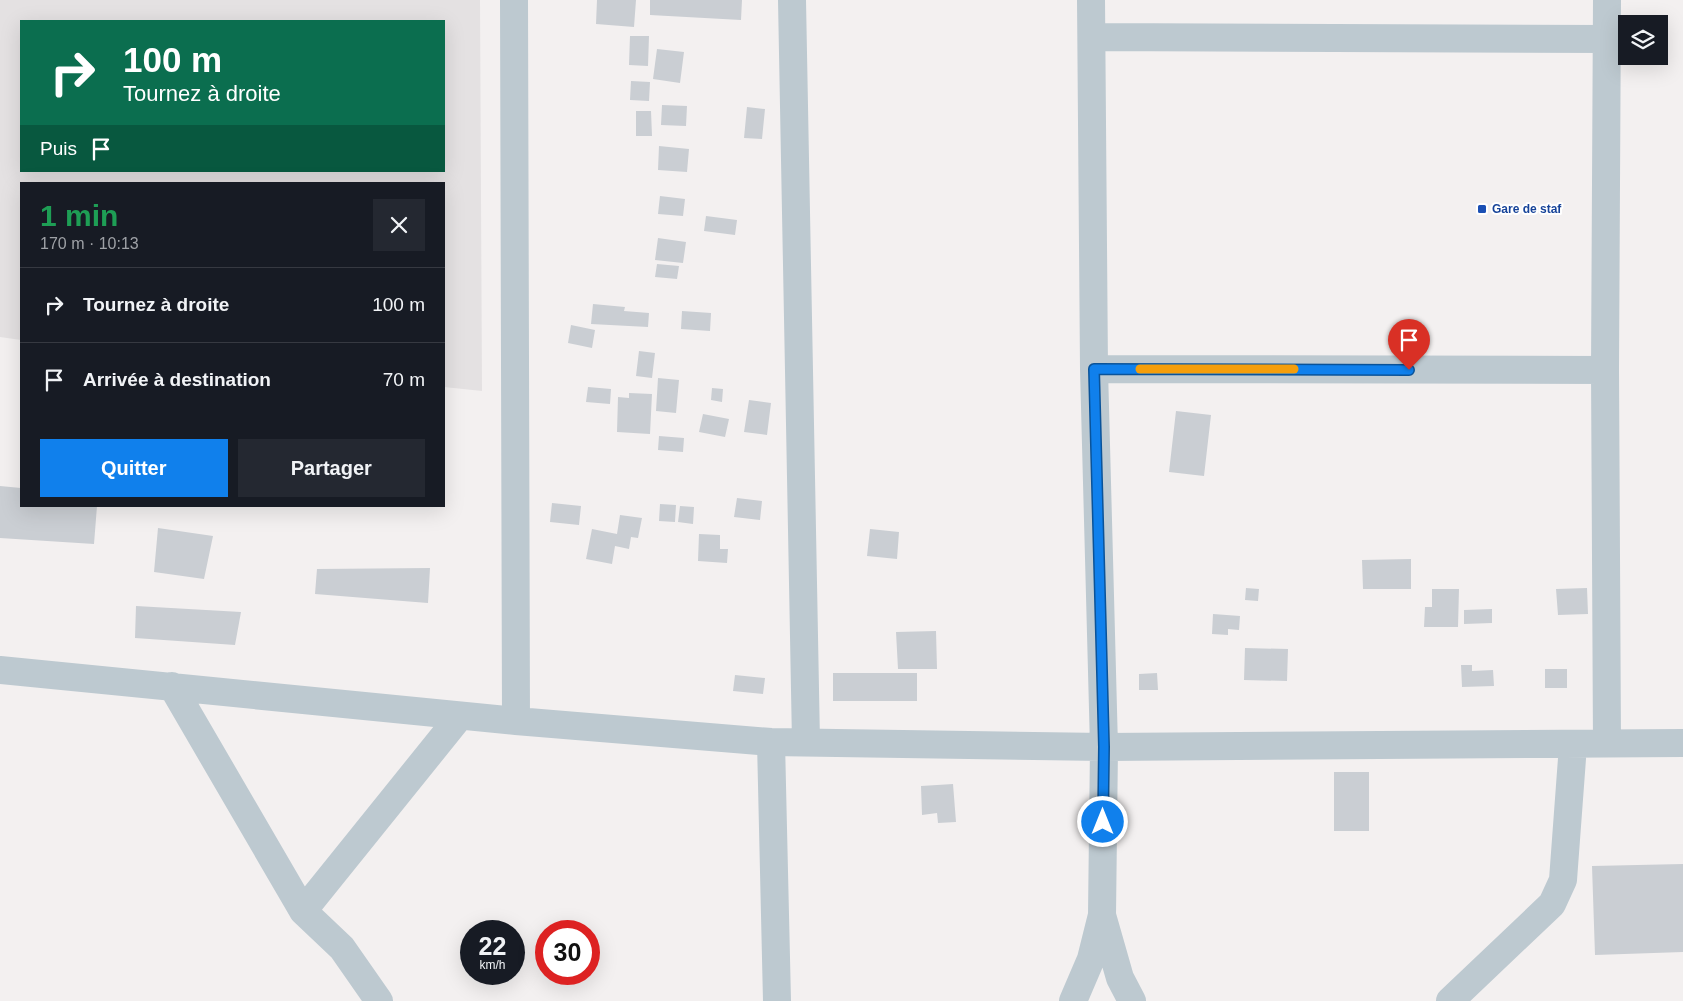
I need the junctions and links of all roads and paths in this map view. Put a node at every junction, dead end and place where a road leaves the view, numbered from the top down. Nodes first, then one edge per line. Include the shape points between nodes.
1 (514, 0) edge
2 (792, 0) edge
3 (1091, 0) edge
4 (1607, 0) edge
5 (1092, 37) junction
6 (1607, 39) junction
7 (1094, 369) junction
8 (1605, 370) junction
9 (0, 670) edge
10 (172, 686) junction
11 (460, 716) junction
12 (516, 721) junction
13 (771, 742) junction
14 (806, 742) junction
15 (1608, 743) junction
16 (1683, 743) edge
17 (1573, 745) junction
18 (1104, 747) junction
19 (303, 911) junction
20 (1102, 915) junction
21 (379, 1001) edge
22 (777, 1001) edge
23 (1073, 1001) edge
24 (1132, 1001) edge
25 (1450, 1001) edge

1 - 12 street
2 - 14 street
3 - 5 street
4 - 6 street
5 - 6 street
5 - 7 street
6 - 8 street
7 - 8 street
7 - 18 street
8 - 15 street
9 - 10 street
10 - 11 street
10 - 19 street
11 - 12 street
11 - 19 street
12 - 13 street
13 - 14 street
13 - 22 street
14 - 18 street
15 - 16 street
15 - 17 street
17 - 18 street
17 - 25 street via 1564,880 1552,904
18 - 20 street
19 - 21 street via 342,948
20 - 23 street via 1091,958
20 - 24 street via 1120,978

